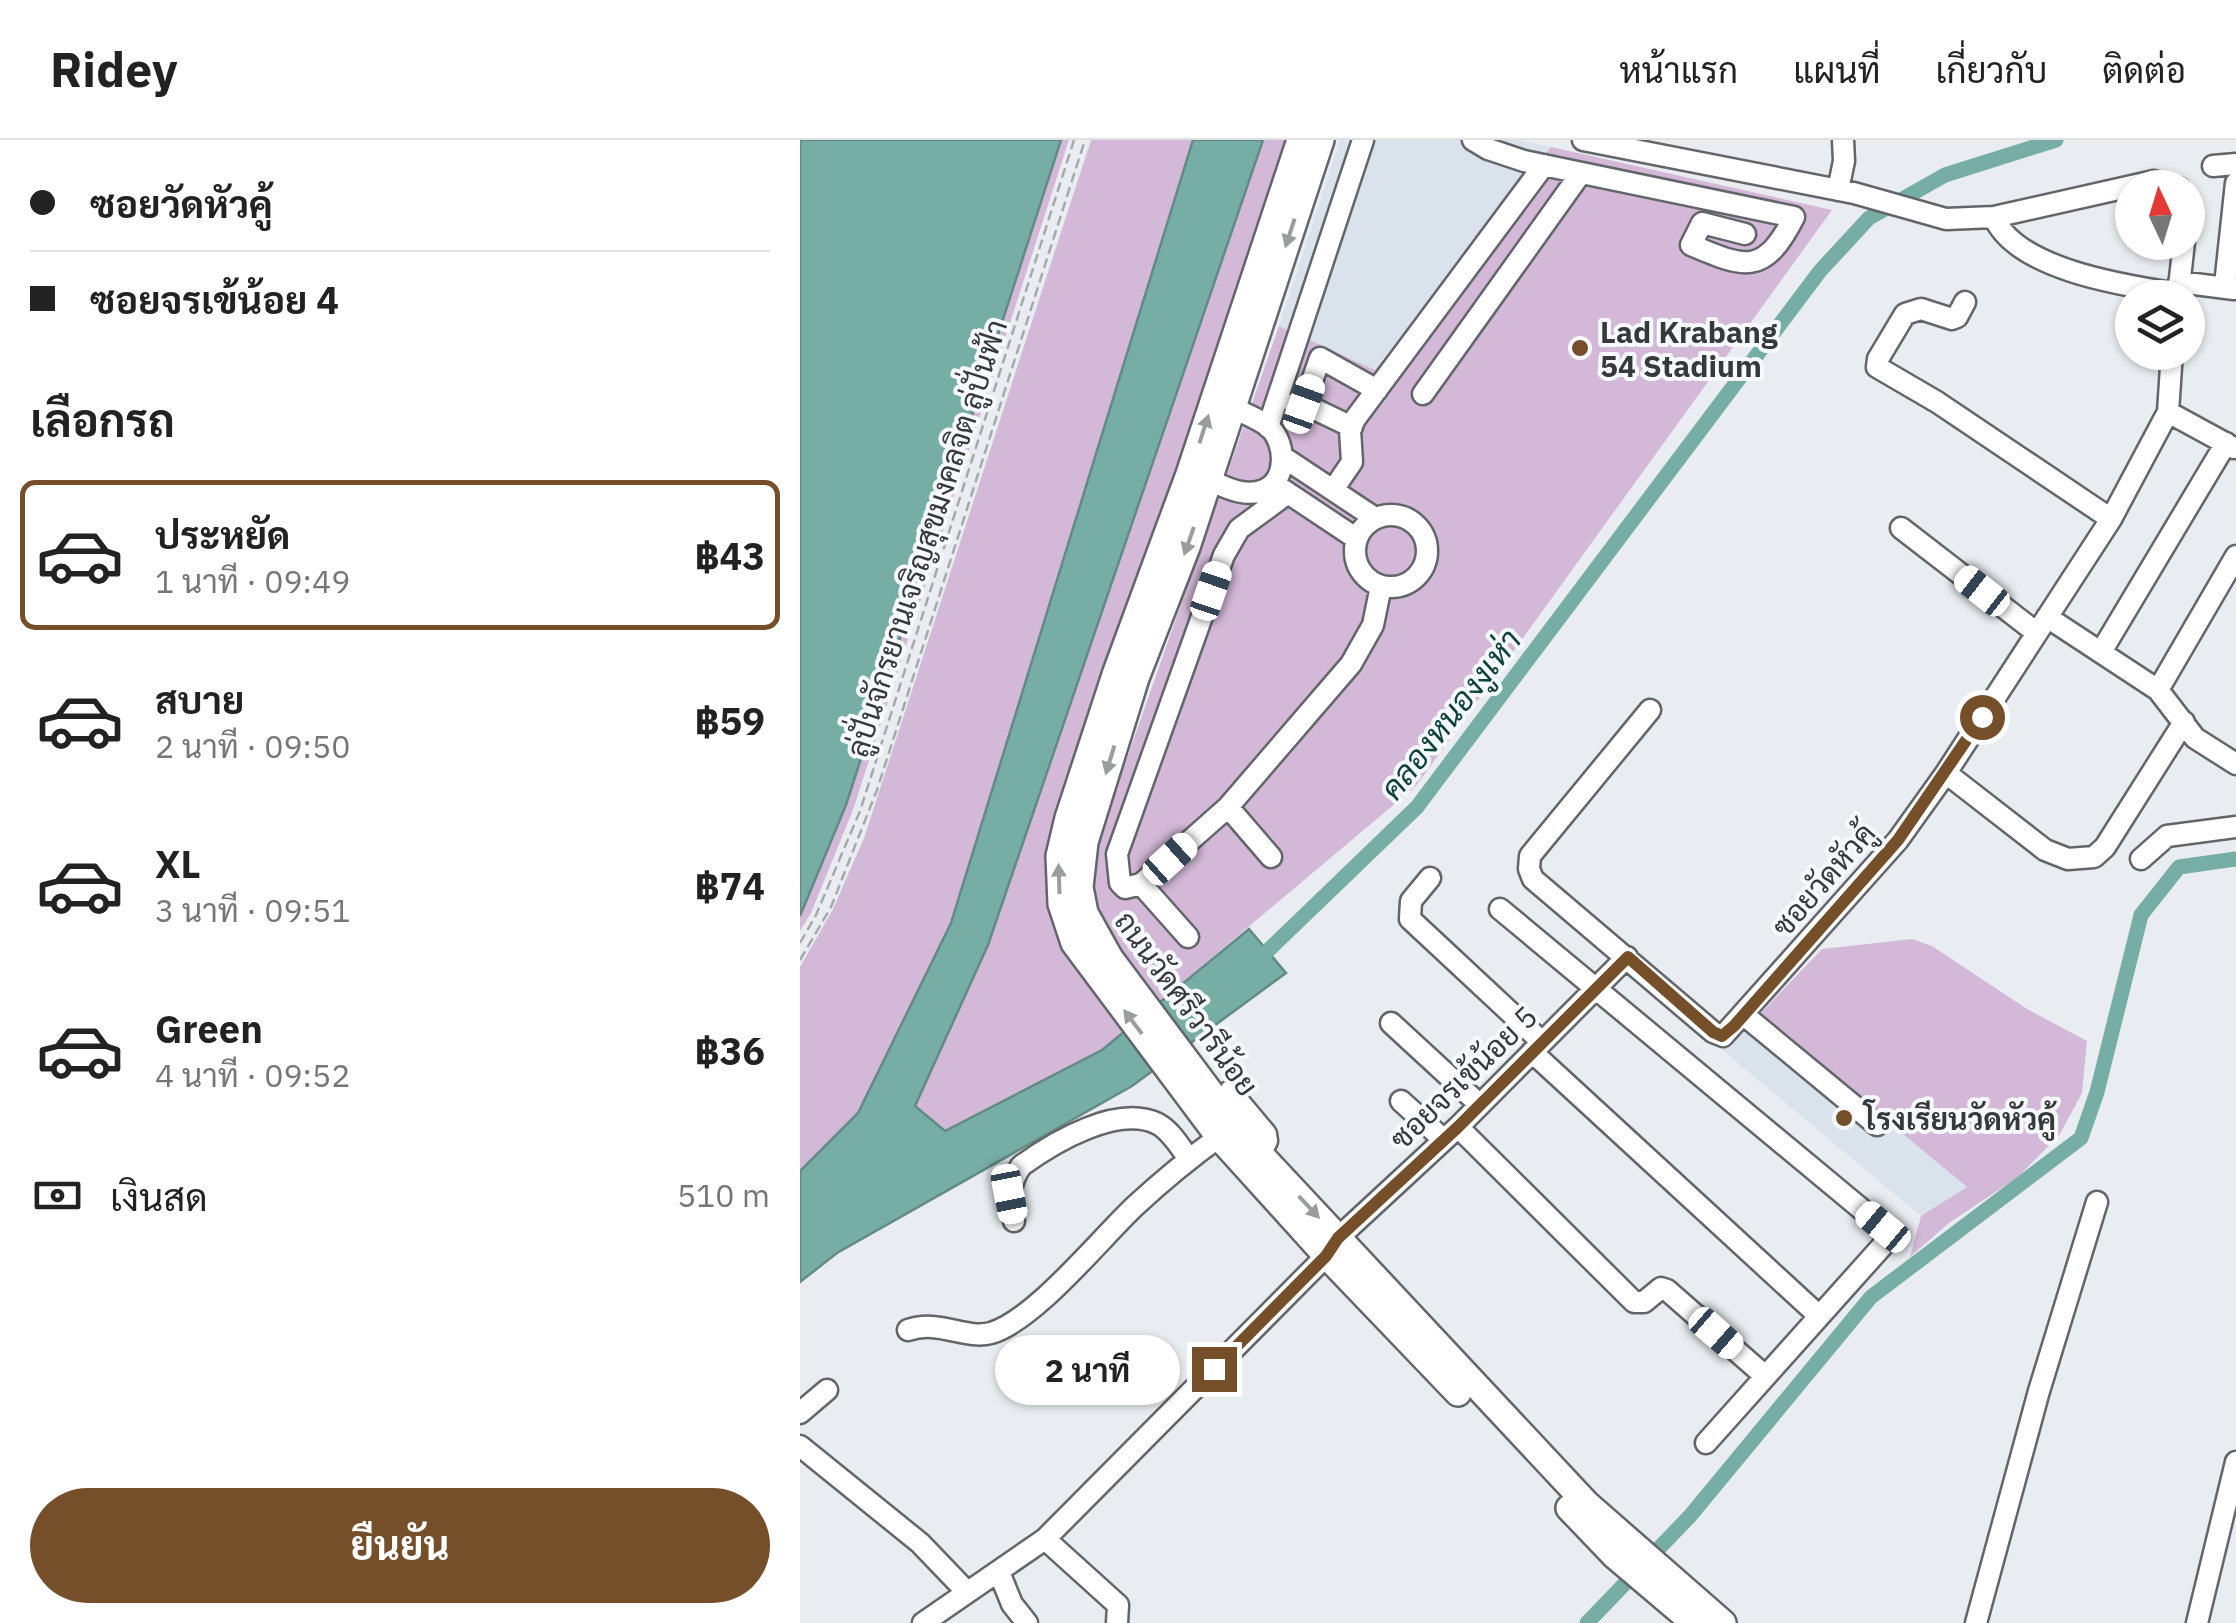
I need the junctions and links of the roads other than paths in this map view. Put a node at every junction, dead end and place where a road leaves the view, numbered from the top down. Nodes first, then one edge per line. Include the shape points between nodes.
1 (1300, 140) edge
2 (1321, 140) edge
3 (1363, 140) edge
4 (1473, 140) edge
5 (1582, 140) edge
6 (1843, 140) edge
7 (2236, 164) edge
8 (1544, 165) junction
9 (2214, 166) dead end
10 (1732, 170) junction
11 (1582, 173) junction
12 (2236, 183) edge
13 (2115, 189) edge
14 (1846, 192) junction
15 (1725, 203) junction
16 (1994, 217) junction
17 (1745, 234) dead end
18 (2115, 283) edge
19 (2230, 287) edge
20 (2205, 289) edge
21 (1965, 302) dead end
22 (2171, 370) edge
23 (1378, 390) junction
24 (1423, 394) dead end
25 (1276, 404) junction
26 (1304, 404) junction
27 (1233, 408) junction
28 (2168, 412) junction
29 (1352, 426) junction
30 (1268, 427) junction
31 (2231, 446) edge
32 (1283, 456) junction
33 (1209, 480) junction
34 (1280, 488) junction
35 (1334, 490) junction
36 (1375, 518) junction
37 (2112, 518) junction
38 (1900, 528) dead end
39 (1357, 539) junction
40 (2236, 556) edge
41 (1381, 586) junction
42 (2042, 625) junction
43 (2100, 652) junction
44 (2158, 690) junction
45 (1650, 710) dead end
46 (2184, 722) junction
47 (2236, 764) edge
48 (1946, 773) junction
49 (1228, 807) junction
50 (2236, 827) edge
51 (1270, 856) dead end
52 (2140, 859) dead end
53 (1430, 878) dead end
54 (1141, 884) junction
55 (1500, 908) dead end
56 (1188, 937) dead end
57 (1628, 957) junction
58 (1101, 963) junction
59 (1596, 988) junction
60 (1744, 1016) junction
61 (1391, 1023) dead end
62 (1537, 1048) junction
63 (1401, 1101) dead end
64 (1480, 1105) junction
65 (1222, 1118) junction
66 (1878, 1125) dead end
67 (1451, 1133) junction
68 (1189, 1159) junction
69 (2097, 1202) dead end
70 (1014, 1221) dead end
71 (1332, 1247) junction
72 (1818, 1315) junction
73 (908, 1330) dead end
74 (1764, 1376) junction
75 (827, 1390) dead end
76 (800, 1413) edge
77 (1706, 1443) dead end
78 (800, 1446) edge
79 (2236, 1462) edge
80 (2231, 1501) edge
81 (1045, 1539) junction
82 (1620, 1547) junction
83 (999, 1572) junction
84 (967, 1592) junction
85 (923, 1623) edge
86 (1027, 1623) edge
87 (1117, 1623) edge
88 (1694, 1623) edge
89 (1723, 1623) edge
90 (1976, 1623) edge
91 (2197, 1623) edge

58 -> 1 main road, ถนนวัดศรีวารีน้อย via 1074,943 1061,904 1059,856 1068,818
2 -> 27 main road, ถนนวัดศรีวารีน้อย
3 - 25 street
4 - 8 street
5 - 10 street
6 - 14 street
7 - 9 street
8 - 11 street
8 - 23 street
10 - 14 street
10 - 15 street
11 - 15 street
11 - 24 street
12 - 19 street
13 - 16 street
14 - 16 street via 1946,219
15 - 17 street via 1794,216 1762,260 1735,264 1691,245 1702,224
16 - 18 street via 2001,234 2018,247
19 - 20 street
21 - 37 street via 1957,317 1921,309 1905,314 1876,366
22 - 28 street, ซอยวัดหัวคู้
23 - 26 street via 1320,358
23 - 29 street
25 - 26 street
25 - 30 street
26 - 29 street
27 - 30 street
27 - 33 main road, ถนนวัดศรีวารีน้อย
28 - 31 street
28 - 37 street, ซอยวัดหัวคู้
29 - 35 street via 1352,462
30 - 32 street
31 - 43 street
32 - 34 street
32 - 35 street
33 - 34 street via 1247,493
33 -> 58 main road, ถนนวัดศรีวารีน้อย via 1136,678 1080,864 1085,912
34 - 39 street
34 - 54 street via 1238,529 1224,555 1117,854 1120,884
35 - 36 street
36 - 39 street
36 - 41 street via 1406,517 1426,540 1422,570 1396,587
37 - 42 street, ซอยวัดหัวคู้
38 - 42 street
39 - 41 street via 1358,567
40 - 44 street
41 - 49 street via 1373,625 1351,664
42 - 43 street
42 - 48 street, ซอยวัดหัวคู้
43 - 44 street
44 - 46 street
45 - 57 street via 1529,862 1532,880
46 - 47 street
46 - 48 street via 2094,857 2068,859 2045,850
48 - 60 street, ซอยวัดหัวคู้ via 1898,840
49 - 51 street
49 - 54 street
50 - 52 street via 2167,836
53 - 62 street via 1411,901 1410,919
54 - 56 street
55 - 59 street
57 - 59 street, ซอยจรเข้น้อย 5
57 - 60 street via 1713,1032 1722,1036
58 - 65 main road, ถนนวัดศรีวารีน้อย
59 - 62 street, ซอยจรเข้น้อย 5
59 - 72 street via 1883,1227 1886,1243
60 - 66 street
61 - 64 street
62 - 64 street, ซอยจรเข้น้อย 5
62 - 72 street
63 - 67 street
64 - 67 street, ซอยจรเข้น้อย 5
65 - 68 street
65 - 71 main road, ถนนวัดศรีวารีน้อย
65 -> 71 main road, ถนนวัดศรีวารีน้อย via 1260,1154
67 - 71 street, ซอยจรเข้น้อย 5
67 - 74 street via 1634,1302 1668,1290
68 - 70 street via 1158,1124 1105,1120 1020,1166 1009,1194
68 - 73 street via 1028,1311 1001,1328 979,1334 932,1325
69 - 90 street
71 - 81 street, ซอยจรเข้น้อย 5
71 - 82 main road, ถนนวัดศรีวารีน้อย
72 - 74 street
74 - 77 street
75 - 76 street
78 - 84 street via 920,1543
79 - 80 street
80 - 91 street
81 - 83 street, ซอยจรเข้น้อย 5
81 - 87 street via 1118,1605
82 - 88 main road, ถนนวัดศรีวารีน้อย via 1640,1578
82 - 89 main road, ถนนวัดศรีวารีน้อย
83 - 84 street, ซอยจรเข้น้อย 5
83 - 86 street
84 - 85 street, ซอยจรเข้น้อย 5

